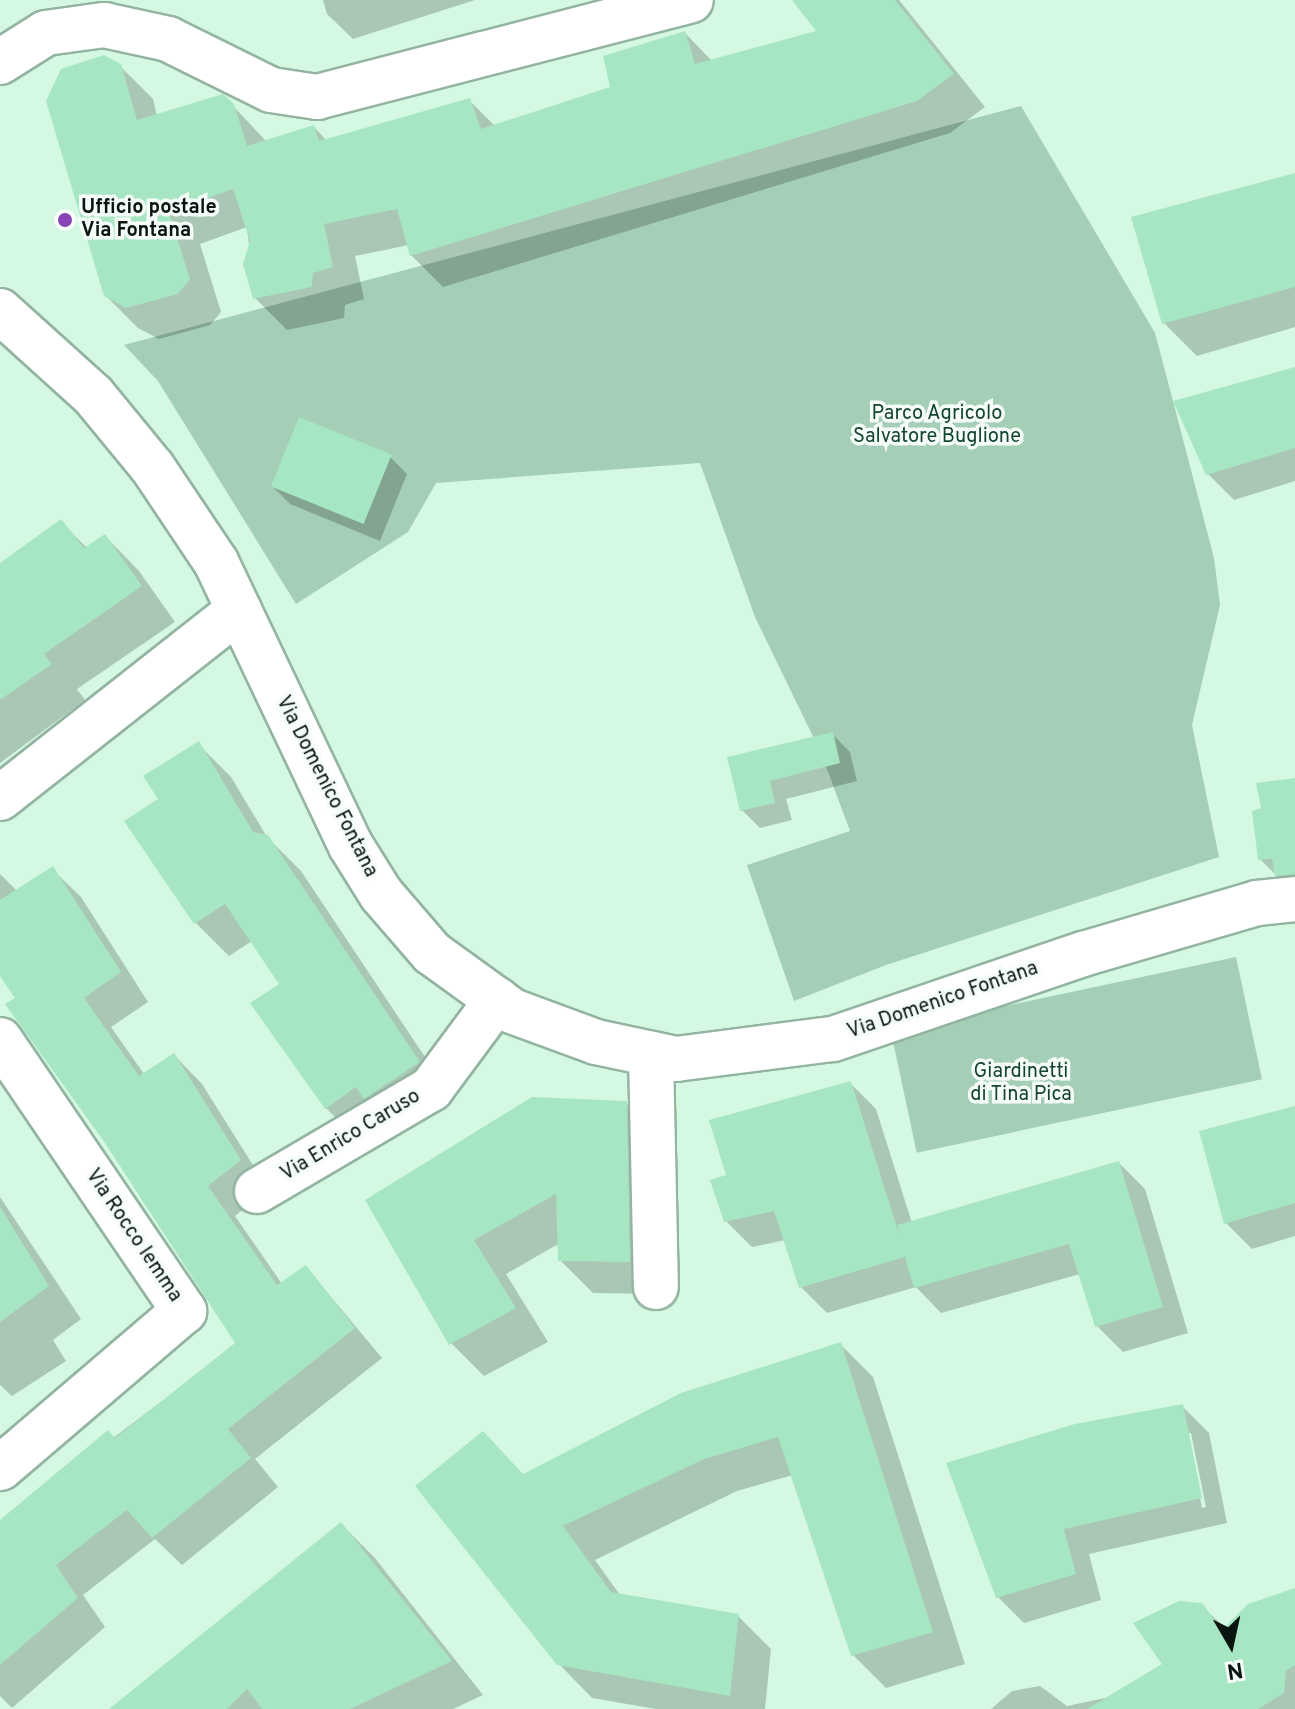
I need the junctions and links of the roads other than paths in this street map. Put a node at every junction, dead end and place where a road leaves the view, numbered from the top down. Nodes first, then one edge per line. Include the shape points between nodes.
1 (691, 0) edge
2 (0, 62) edge
3 (0, 311) edge
4 (239, 610) junction
5 (0, 798) edge
6 (1295, 899) edge
7 (497, 1000) junction
8 (0, 1040) edge
9 (651, 1054) junction
10 (257, 1191) dead end
11 (656, 1287) dead end
12 (0, 1468) edge

1 - 2 street via 317,97 271,90 168,39 104,25 46,33
3 - 4 street, Via Domenico Fontana via 93,395 153,468 216,562
4 - 5 street
4 - 7 street, Via Domenico Fontana via 351,846 381,894 432,953
6 - 9 street, Via Domenico Fontana via 1257,903 1083,954 833,1039 676,1059
7 - 9 street, Via Domenico Fontana via 512,1011 596,1042
7 - 10 street, Via Enrico Caruso via 431,1089
8 - 12 street, Via Rocco Iemma via 184,1311
9 - 11 street

